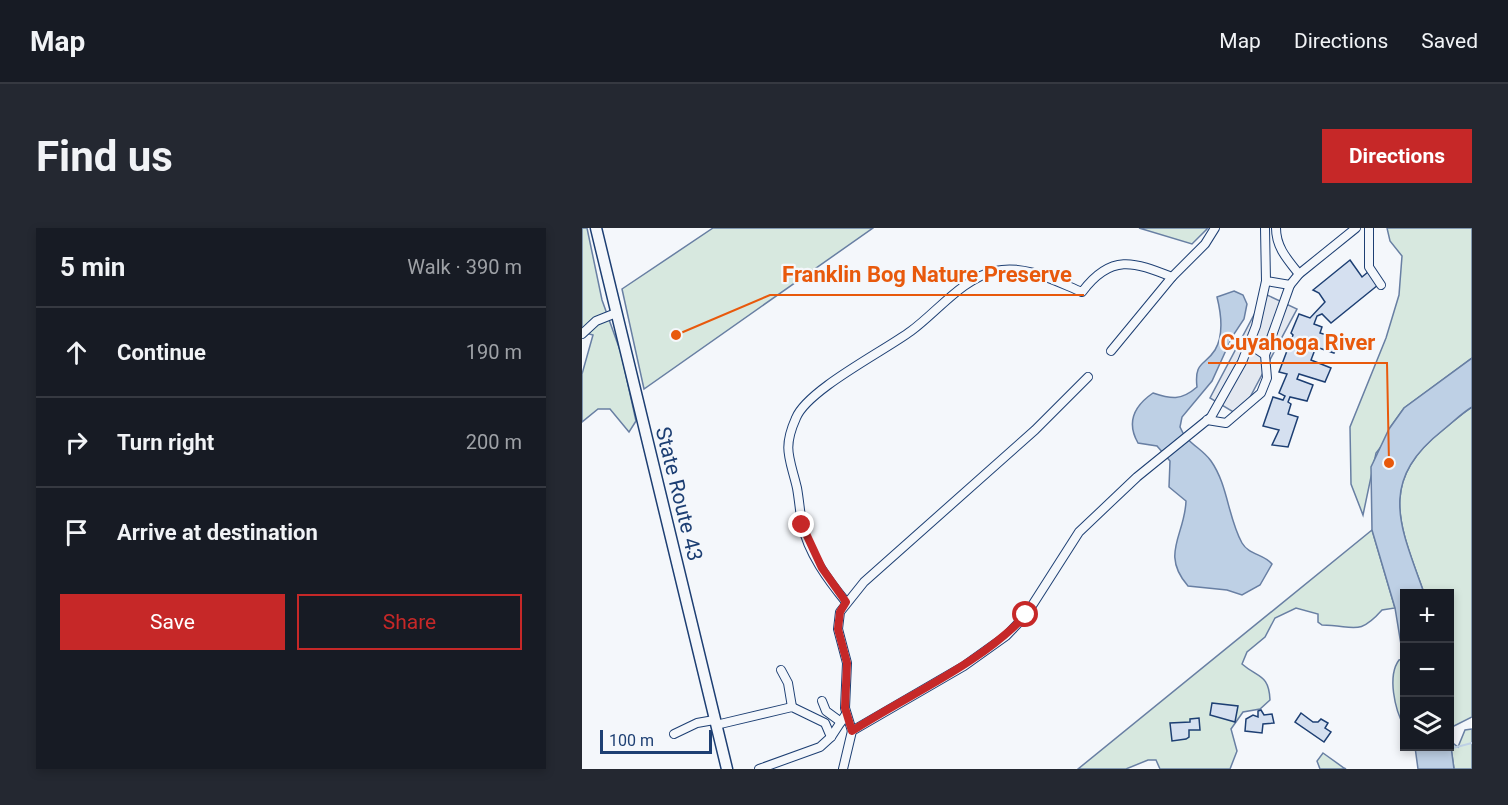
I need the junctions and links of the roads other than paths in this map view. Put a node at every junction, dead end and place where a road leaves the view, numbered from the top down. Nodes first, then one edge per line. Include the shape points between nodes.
1 (596, 228) edge
2 (1215, 228) edge
3 (1265, 228) edge
4 (1276, 228) edge
5 (1356, 228) edge
6 (1369, 228) edge
7 (1299, 274) junction
8 (1172, 277) junction
9 (1266, 281) junction
10 (1290, 285) junction
11 (1381, 285) dead end
12 (616, 313) junction
13 (582, 334) edge
14 (1249, 344) junction
15 (1111, 351) dead end
16 (1265, 355) junction
17 (1088, 377) dead end
18 (1207, 420) junction
19 (846, 602) junction
20 (781, 670) dead end
21 (822, 701) dead end
22 (792, 707) junction
23 (843, 718) junction
24 (715, 723) junction
25 (852, 731) junction
26 (674, 734) dead end
27 (831, 737) junction
28 (841, 768) edge
29 (727, 769) edge
30 (759, 769) edge

1 - 12 main road, State Route 43
2 - 8 lane via 1205,244
3 - 9 lane
4 - 7 lane via 1281,250
5 - 7 lane
6 - 11 lane via 1370,267
7 - 10 lane
8 - 15 lane
8 - 19 lane via 1131,262 1095,277 1082,292 1024,270 994,271 973,281 912,331 802,407 790,433 787,456 802,525 822,568
9 - 10 lane
9 - 14 lane
10 - 16 lane
12 - 13 lane via 596,321
12 - 24 main road, State Route 43
14 - 16 lane
14 - 18 lane
16 - 18 lane via 1267,378 1255,401 1226,423
17 - 19 lane
18 - 25 lane via 1079,531 1026,615 1006,636 964,666
19 - 23 lane via 838,629 847,663
20 - 22 lane via 788,683
21 - 23 lane via 826,711
22 - 24 lane
22 - 27 lane via 825,723
23 - 25 lane
23 - 27 lane
24 - 26 lane via 697,723
24 - 29 main road, State Route 43
25 - 28 lane
27 - 30 lane via 811,752

